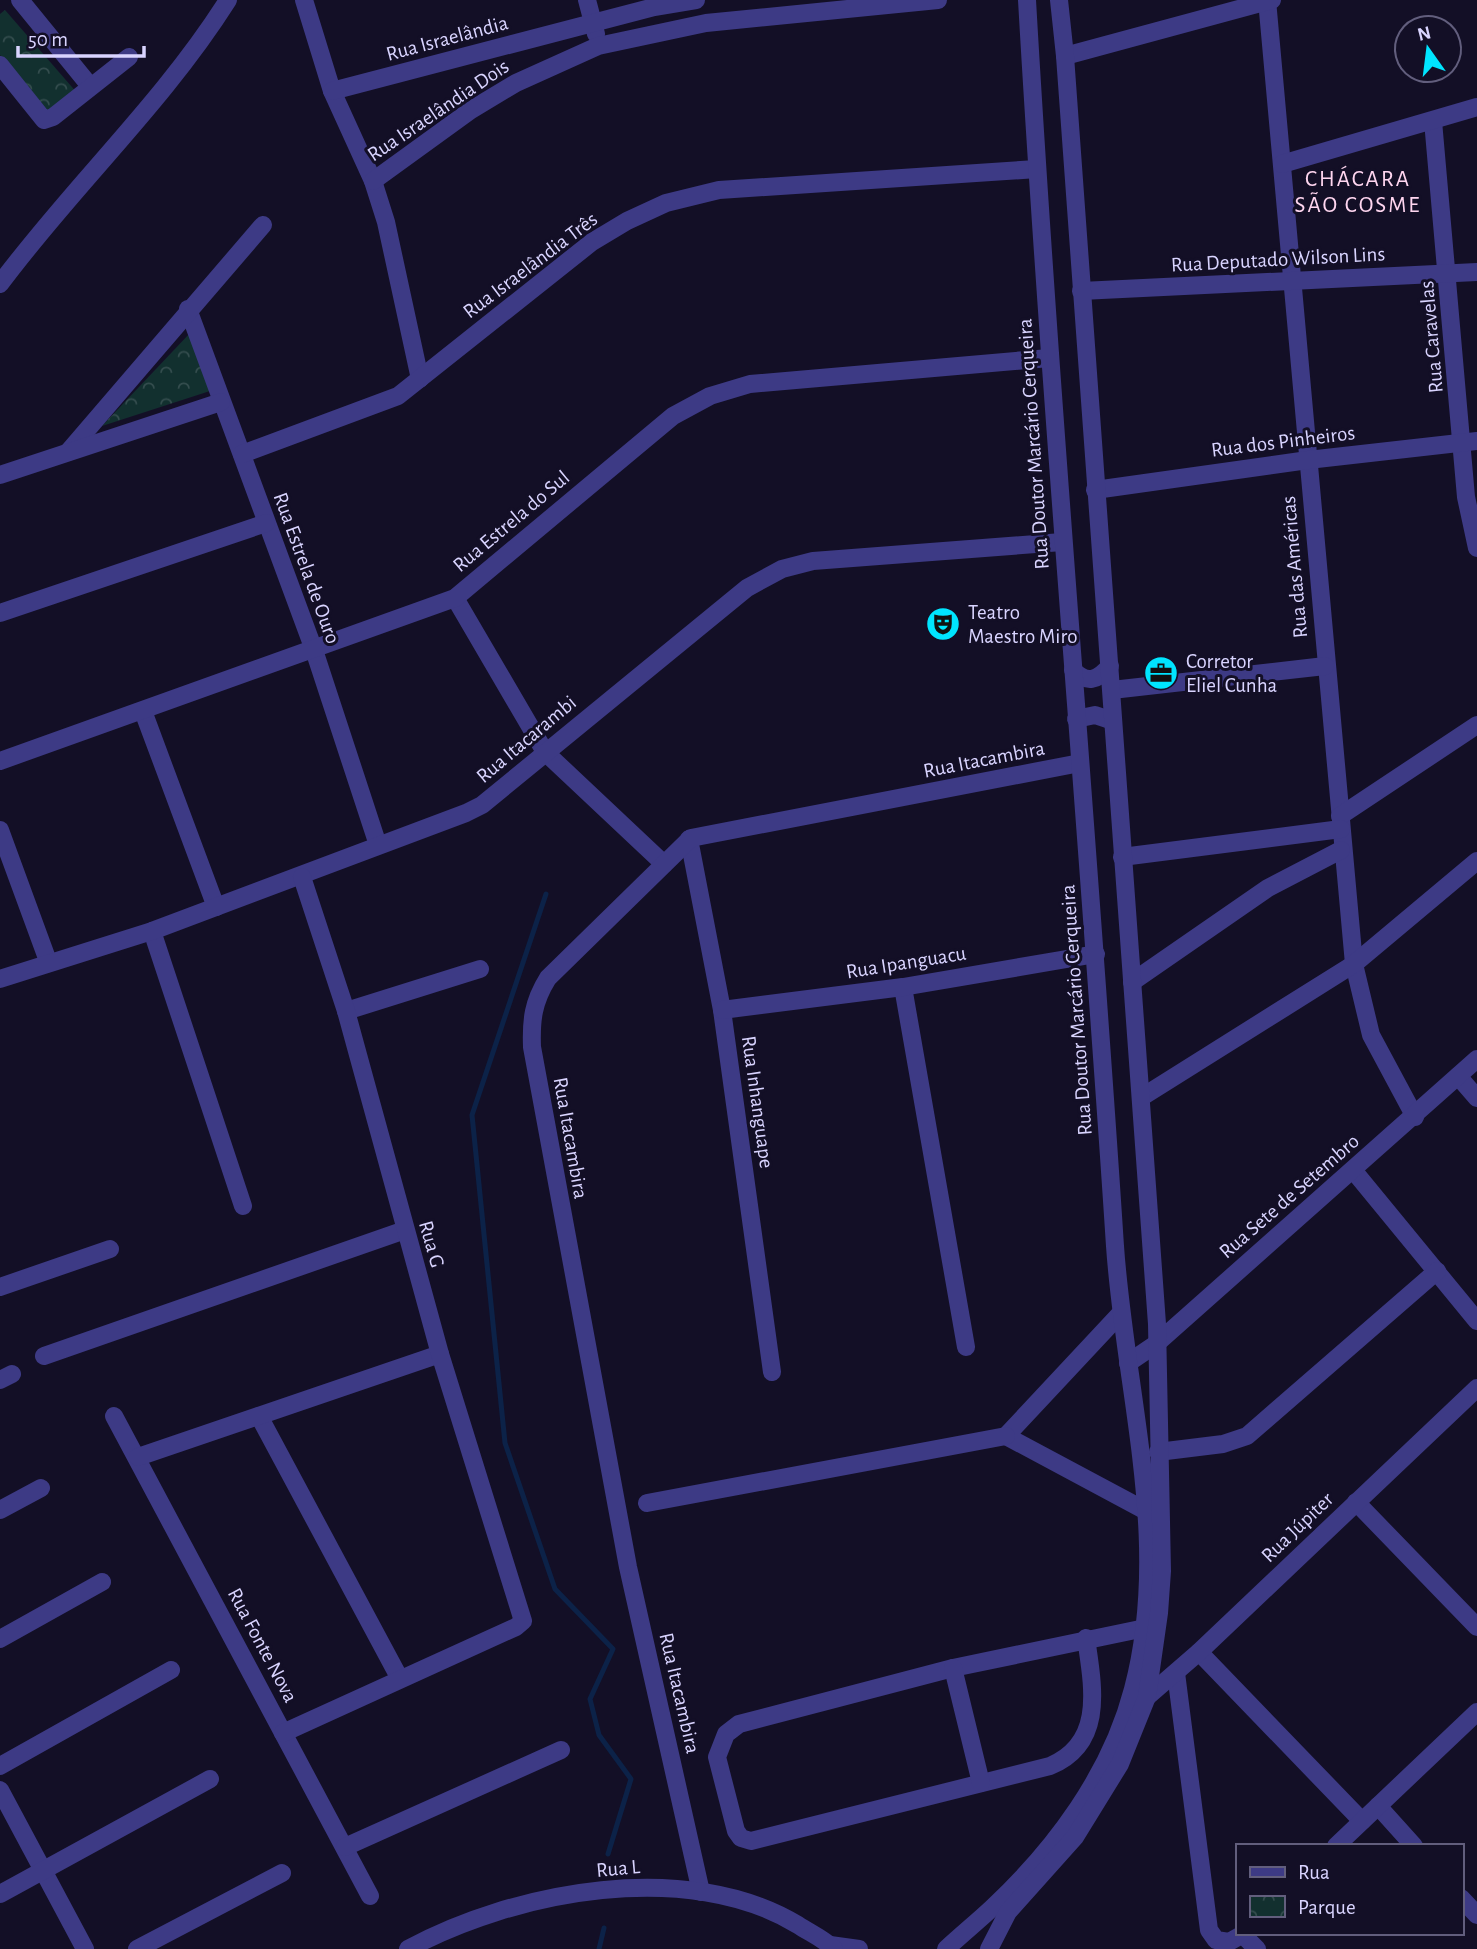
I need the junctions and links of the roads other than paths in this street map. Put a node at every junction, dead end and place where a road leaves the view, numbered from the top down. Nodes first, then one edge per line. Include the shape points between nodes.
1 (20, 0) edge
2 (228, 0) edge
3 (304, 0) edge
4 (587, 0) edge
5 (696, 0) edge
6 (938, 0) edge
7 (1027, 0) edge
8 (1059, 0) edge
9 (1269, 0) edge
10 (593, 23) junction
11 (598, 46) junction
12 (1065, 56) junction
13 (130, 57) dead end
14 (0, 65) edge
15 (90, 86) junction
16 (332, 91) junction
17 (1477, 107) edge
18 (1433, 121) junction
19 (1282, 164) junction
20 (1037, 169) junction
21 (373, 181) junction
22 (263, 225) dead end
23 (1477, 272) edge
24 (1448, 274) junction
25 (1291, 281) junction
26 (0, 284) edge
27 (1081, 291) junction
28 (188, 309) junction
29 (1049, 358) junction
30 (420, 379) junction
31 (221, 402) junction
32 (1470, 442) edge
33 (68, 452) junction
34 (242, 454) junction
35 (1308, 460) junction
36 (0, 475) edge
37 (1094, 490) junction
38 (265, 523) junction
39 (1062, 542) junction
40 (1477, 548) edge
41 (455, 598) junction
42 (0, 613) edge
43 (314, 649) junction
44 (1110, 666) junction
45 (1325, 666) junction
46 (1073, 670) junction
47 (1112, 690) junction
48 (144, 710) junction
49 (1076, 719) junction
50 (1113, 721) junction
51 (1477, 725) edge
52 (545, 752) junction
53 (0, 761) edge
54 (1080, 763) junction
55 (1340, 823) junction
56 (0, 830) edge
57 (689, 839) junction
58 (378, 845) junction
59 (1341, 850) junction
60 (1122, 857) junction
61 (1477, 861) edge
62 (664, 864) junction
63 (302, 877) junction
64 (216, 907) junction
65 (152, 931) junction
66 (1096, 954) junction
67 (48, 961) junction
68 (1354, 964) junction
69 (480, 969) dead end
70 (0, 979) edge
71 (1132, 982) junction
72 (903, 986) junction
73 (722, 1010) junction
74 (345, 1011) junction
75 (1477, 1059) edge
76 (1458, 1076) junction
77 (1142, 1097) junction
78 (1477, 1098) edge
79 (1415, 1116) junction
80 (1353, 1170) junction
81 (243, 1206) dead end
82 (405, 1230) junction
83 (110, 1249) dead end
84 (1437, 1271) junction
85 (0, 1287) edge
86 (1120, 1314) junction
87 (1477, 1321) edge
88 (1156, 1344) junction
89 (966, 1347) dead end
90 (440, 1354) junction
91 (44, 1356) dead end
92 (1128, 1363) junction
93 (772, 1372) dead end
94 (1477, 1388) edge
95 (114, 1416) dead end
96 (259, 1416) junction
97 (1006, 1436) junction
98 (1158, 1452) junction
99 (138, 1457) junction
100 (41, 1488) dead end
101 (1356, 1502) junction
102 (648, 1503) dead end
103 (0, 1510) edge
104 (1148, 1512) junction
105 (102, 1582) dead end
106 (1477, 1627) edge
107 (1145, 1628) junction
108 (1086, 1638) junction
109 (0, 1639) edge
110 (1199, 1652) junction
111 (953, 1668) junction
112 (171, 1670) dead end
113 (1175, 1673) junction
114 (400, 1679) junction
115 (1147, 1697) junction
116 (1477, 1712) edge
117 (283, 1733) junction
118 (561, 1751) dead end
119 (0, 1766) edge
120 (210, 1779) dead end
121 (981, 1783) junction
122 (0, 1790) edge
123 (1378, 1806) junction
124 (1362, 1821) junction
125 (1338, 1844) edge
126 (1412, 1844) edge
127 (345, 1847) junction
128 (44, 1870) junction
129 (282, 1873) dead end
130 (701, 1892) junction
131 (0, 1894) edge
132 (370, 1896) dead end
133 (1463, 1900) edge
134 (1477, 1915) edge
135 (1239, 1937) edge
136 (832, 1947) edge
137 (85, 1949) edge
138 (137, 1949) edge
139 (408, 1949) edge
140 (859, 1949) edge
141 (946, 1949) edge
142 (989, 1949) edge
143 (1257, 1949) edge

1 - 15 street
2 - 26 street via 167,85 38,232
3 - 16 street
4 - 10 street
5 - 10 street, Rua Israelândia
6 - 11 street, Rua Israelândia Dois via 706,23
7 - 20 street, Rua Doutor Marcário Cerqueira
8 - 12 street
9 - 12 street
9 - 19 street, Rua das Américas
10 - 11 street
10 - 16 street, Rua Israelândia
11 - 21 street, Rua Israelândia Dois via 516,83 471,110
12 - 27 street
13 - 15 street
14 - 15 street via 44,120
16 - 21 street
17 - 18 street
18 - 19 street
18 - 24 street, Rua Caravelas
19 - 25 street, Rua das Américas
20 - 29 street, Rua Doutor Marcário Cerqueira
20 - 30 street, Rua Israelândia Três via 719,190 666,203 592,242
21 - 30 street via 392,245
22 - 28 street
23 - 24 street, Rua Deputado Wilson Lins
24 - 25 street, Rua Deputado Wilson Lins
24 - 32 street, Rua Caravelas
25 - 27 street, Rua Deputado Wilson Lins
25 - 35 street, Rua das Américas
27 - 37 street
28 - 31 street, Rua Estrela de Ouro
28 - 33 street
29 - 39 street, Rua Doutor Marcário Cerqueira
29 - 41 street, Rua Estrela do Sul via 750,384 710,396 673,416
30 - 34 street, Rua Israelândia Três via 389,401
31 - 33 street
31 - 34 street, Rua Estrela de Ouro
32 - 35 street, Rua dos Pinheiros
32 - 40 street, Rua Caravelas via 1466,497
33 - 36 street
34 - 38 street, Rua Estrela de Ouro
35 - 37 street, Rua dos Pinheiros
35 - 45 street, Rua das Américas
37 - 44 street
38 - 42 street
38 - 43 street, Rua Estrela de Ouro
39 - 46 street, Rua Doutor Marcário Cerqueira
39 - 52 street, Rua Itacarambi via 813,561 782,569 747,588
41 - 43 street, Rua Estrela do Sul
41 - 52 street
43 - 48 street, Rua Estrela do Sul
43 - 58 street, Rua Estrela de Ouro
44 - 46 street via 1091,680
44 - 47 street
45 - 47 street
45 - 55 street, Rua das Américas
46 - 49 street, Rua Doutor Marcário Cerqueira
47 - 50 street
48 - 53 street, Rua Estrela do Sul
48 - 64 street
49 - 50 street via 1095,715
49 - 54 street, Rua Doutor Marcário Cerqueira
50 - 60 street
51 - 55 street
52 - 58 street, Rua Itacarambi via 482,805 443,824
52 - 62 street
54 - 57 street, Rua Itacambira
54 - 66 street, Rua Doutor Marcário Cerqueira
55 - 59 street, Rua das Américas
55 - 60 street
56 - 67 street
57 - 62 street, Rua Itacambira
57 - 73 street, Rua Inhanguape
58 - 63 street, Rua Itacarambi
59 - 68 street, Rua das Américas
59 - 71 street via 1268,888
60 - 71 street
61 - 68 street
62 - 130 street, Rua Itacambira via 548,978 530,1016 591,1378
63 - 64 street, Rua Itacarambi
63 - 74 street, Rua G
64 - 65 street, Rua Itacarambi
65 - 67 street, Rua Itacarambi
65 - 81 street
66 - 72 street, Rua Ipanguacu
66 - 86 street, Rua Doutor Marcário Cerqueira
67 - 70 street, Rua Itacarambi
68 - 77 street
68 - 79 street, Rua das Américas via 1371,1035
69 - 74 street
71 - 77 street
72 - 73 street, Rua Ipanguacu
72 - 89 street
73 - 93 street, Rua Inhanguape
74 - 82 street, Rua G
75 - 76 street, Rua Sete de Setembro
76 - 78 street
76 - 79 street, Rua Sete de Setembro
77 - 88 street
79 - 80 street, Rua Sete de Setembro
80 - 84 street
80 - 88 street, Rua Sete de Setembro
82 - 90 street, Rua G
82 - 91 street
83 - 85 street
84 - 87 street
84 - 98 street via 1247,1436 1223,1444
86 - 92 street, Rua Doutor Marcário Cerqueira
86 - 97 street
88 - 92 street, Rua Sete de Setembro
88 - 98 street
90 - 96 street
90 - 114 street, Rua G via 522,1623
92 - 104 street, Rua Doutor Marcário Cerqueira
94 - 101 street, Rua Júpiter
95 - 99 street, Rua Fonte Nova
96 - 99 street
96 - 114 street
97 - 102 street
97 - 104 street
98 - 115 street via 1162,1571
99 - 117 street, Rua Fonte Nova
100 - 103 street
101 - 106 street
101 - 110 street, Rua Júpiter
104 - 107 street, Rua Doutor Marcário Cerqueira
105 - 109 street
107 - 108 street
107 - 141 street, Rua Doutor Marcário Cerqueira via 1132,1694 1107,1759 1088,1793 1066,1827 1011,1889
108 - 111 street
108 - 121 street via 1093,1704 1077,1750 1050,1766
110 - 113 street, Rua Júpiter
110 - 124 street
111 - 121 street
111 - 121 street via 739,1724 726,1734 717,1756 736,1831 751,1841
112 - 119 street
113 - 115 street, Rua Júpiter
113 - 135 street via 1209,1930 1216,1940
114 - 117 street
115 - 142 street via 1099,1802 1075,1837 1008,1912
116 - 123 street
117 - 127 street, Rua Fonte Nova
118 - 127 street
120 - 128 street
122 - 128 street
123 - 124 street
123 - 126 street
124 - 125 street
127 - 132 street, Rua Fonte Nova
128 - 131 street
128 - 137 street
129 - 138 street
130 - 136 street, Rua L via 780,1914
130 - 139 street, Rua L via 625,1888 525,1904 432,1936
133 - 134 street
135 - 143 street
136 - 140 street, Rua L

